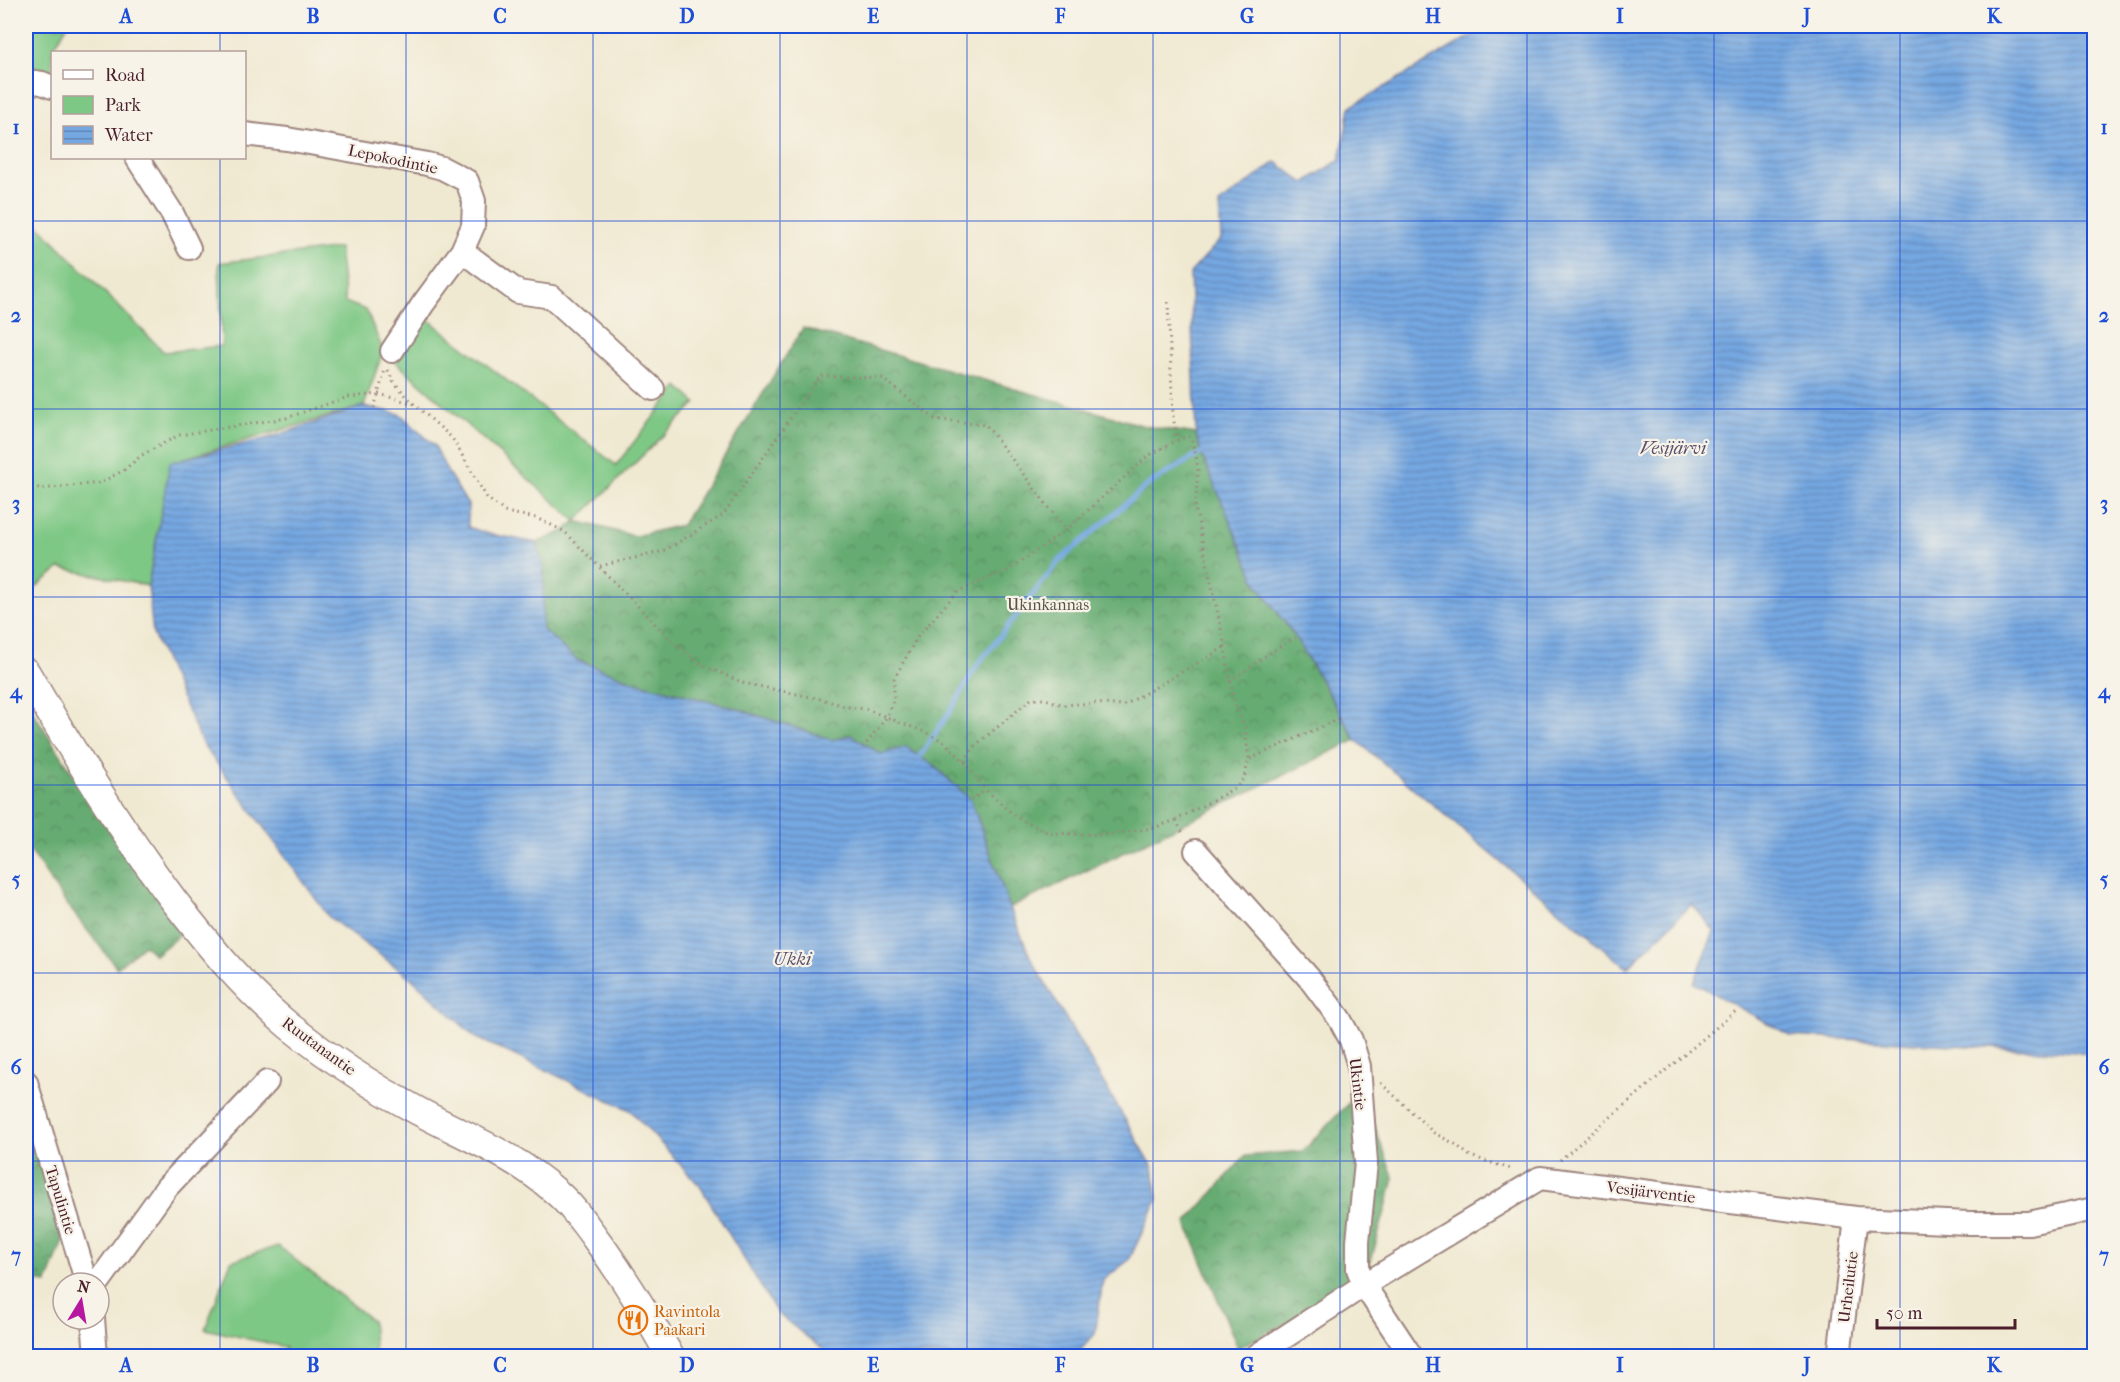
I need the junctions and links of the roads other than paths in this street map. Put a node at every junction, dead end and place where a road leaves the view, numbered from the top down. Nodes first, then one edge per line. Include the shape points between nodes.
1 (26, 81) edge
2 (51, 87) edge
3 (246, 134) edge
4 (138, 159) edge
5 (189, 248) dead end
6 (462, 251) junction
7 (389, 359) road end
8 (653, 389) dead end
9 (26, 672) edge
10 (1196, 851) dead end
11 (26, 1082) edge
12 (267, 1082) dead end
13 (2094, 1209) edge
14 (1857, 1218) junction
15 (83, 1271) edge
16 (107, 1271) edge
17 (1365, 1285) junction
18 (94, 1331) edge
19 (96, 1356) edge
20 (670, 1356) edge
21 (1256, 1356) edge
22 (1411, 1356) edge
23 (1839, 1356) edge

1 - 2 street
3 - 6 street, Lepokodintie via 383,155 441,168 467,181 474,201 473,226
4 - 5 street
6 - 7 street
6 - 8 street via 518,292 552,297
9 - 20 main road, Ruutanantie via 120,825 219,958 251,992 353,1072 517,1162 556,1191 615,1266
10 - 17 street, Ukintie via 1309,978 1351,1040 1359,1066 1366,1163 1358,1241 1358,1269
11 - 15 street, Tapulintie
12 - 16 street via 167,1187
13 - 14 street, Vesijärventie via 2029,1223
14 - 17 street, Vesijärventie via 1540,1178
14 - 23 street, Urheilutie
17 - 21 street
17 - 22 street, Ukintie
18 - 19 street

